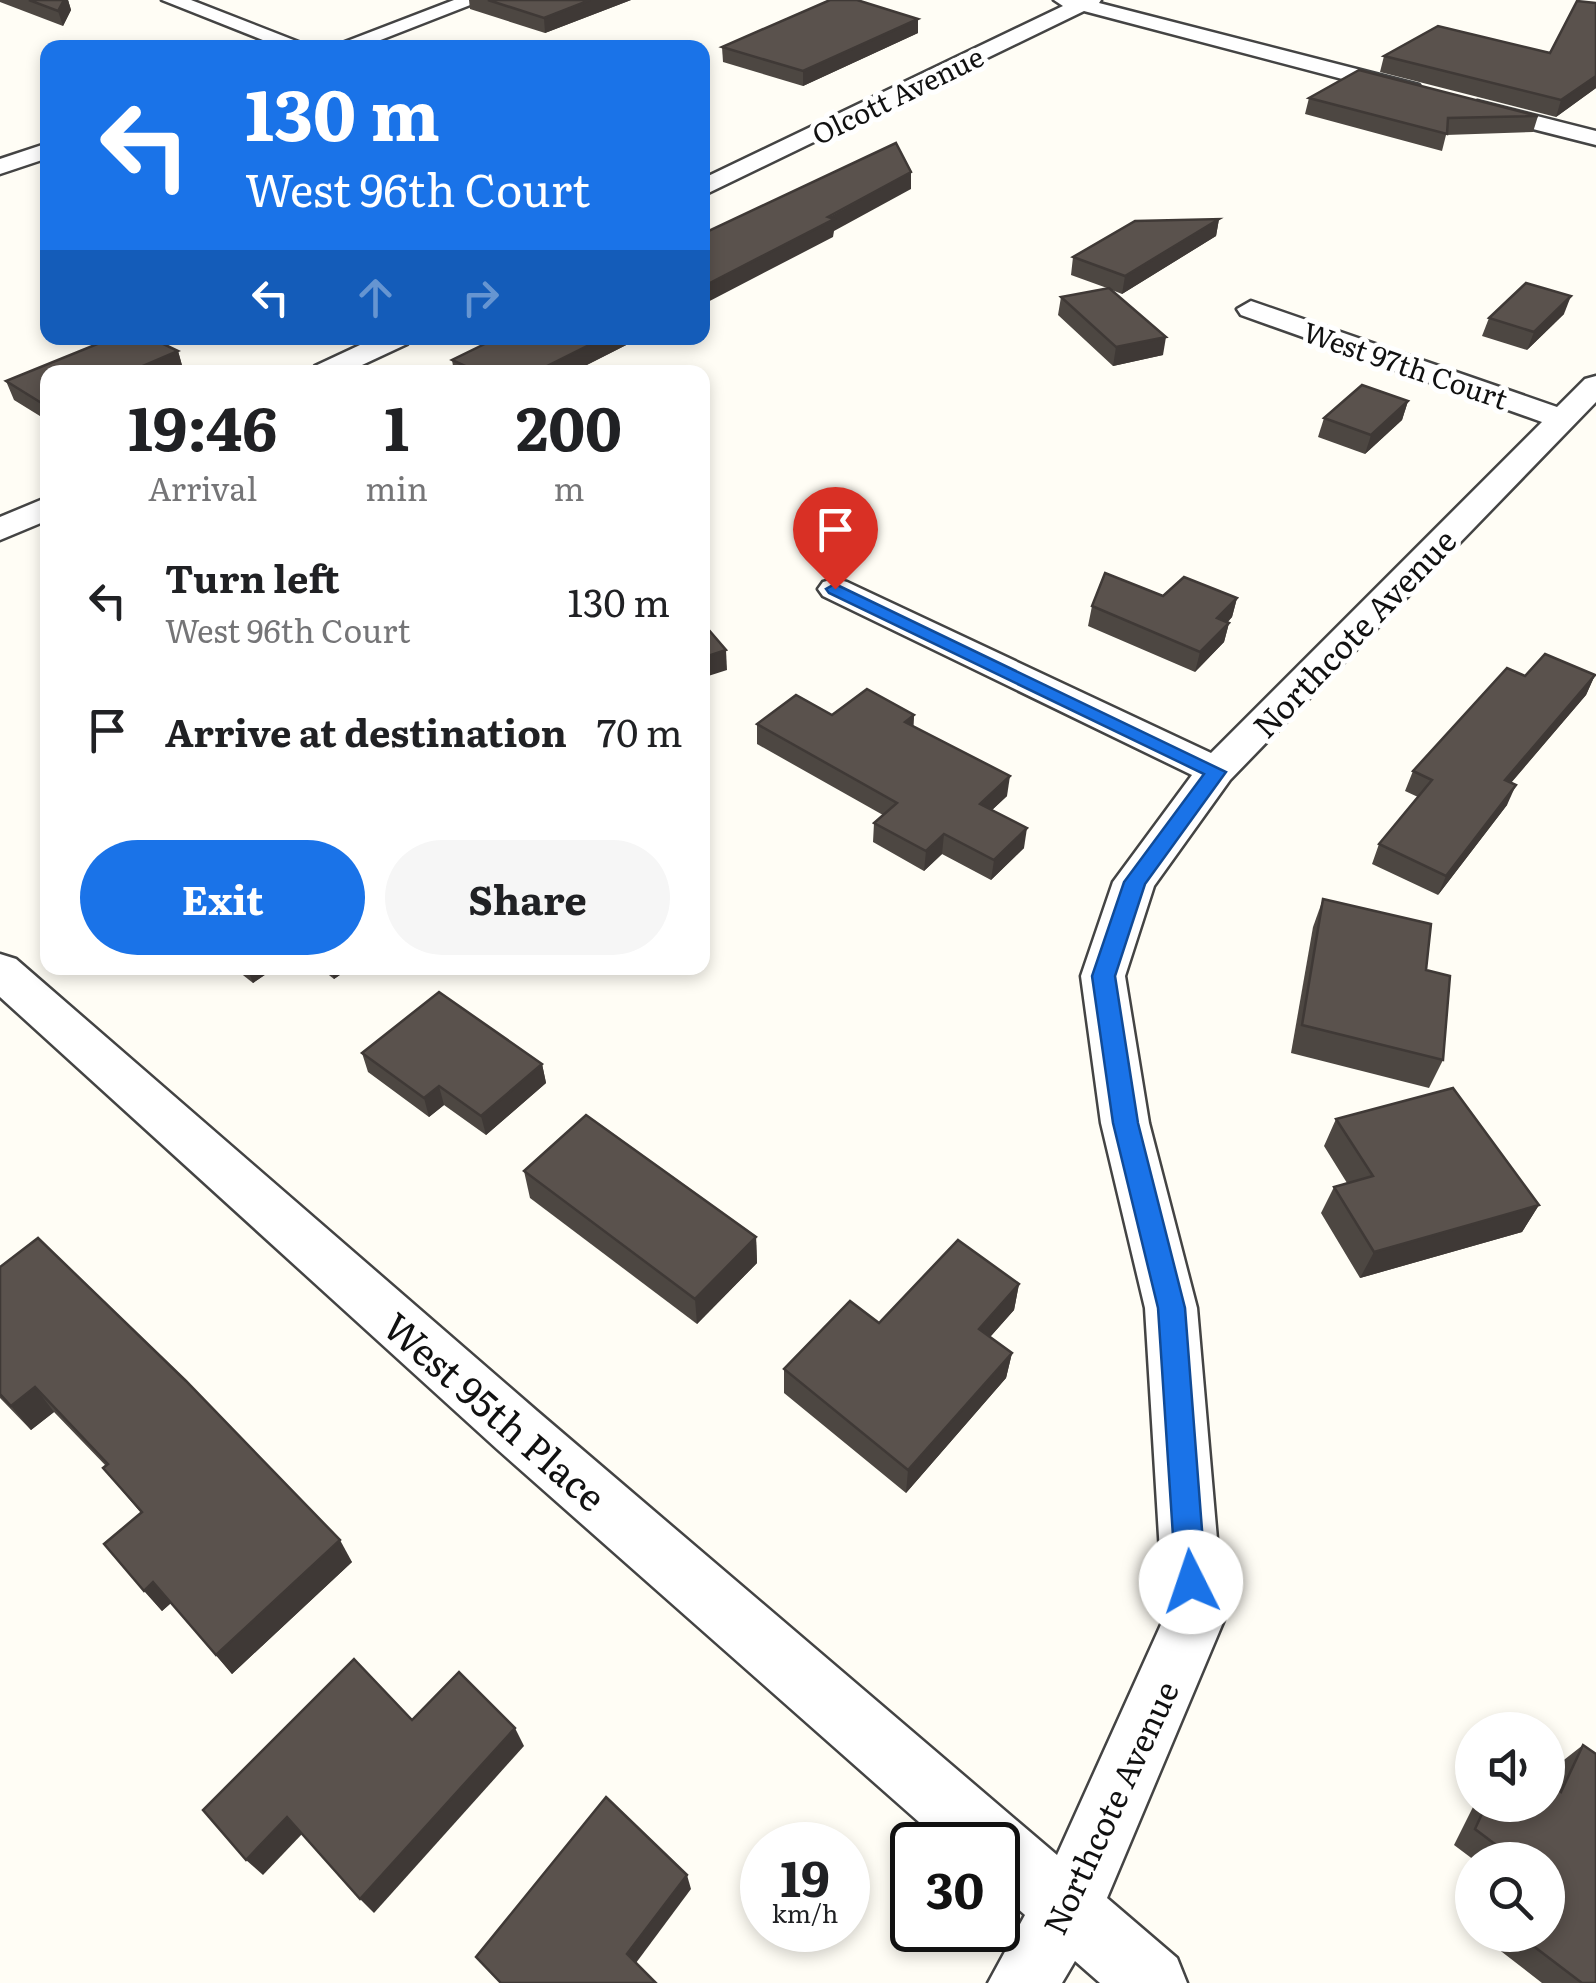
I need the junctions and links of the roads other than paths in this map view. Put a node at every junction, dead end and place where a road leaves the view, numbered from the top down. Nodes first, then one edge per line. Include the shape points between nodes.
1 (172, 0) edge
2 (473, 0) edge
3 (1079, 2) edge
4 (282, 40) edge
5 (361, 40) edge
6 (1425, 94) edge
7 (1463, 104) edge
8 (1596, 138) edge
9 (40, 153) edge
10 (0, 167) edge
11 (710, 185) edge
12 (1251, 309) dead end
13 (382, 345) edge
14 (340, 365) edge
15 (1596, 385) edge
16 (1561, 419) junction
17 (40, 511) edge
18 (0, 530) edge
19 (835, 589) dead end
20 (1216, 772) junction
21 (0, 971) edge
22 (968, 1822) edge
23 (1020, 1867) edge
24 (1068, 1908) junction
25 (1022, 1983) edge
26 (1152, 1983) edge

1 - 4 street
2 - 5 street
3 - 6 street
3 - 11 street, Olcott Avenue
7 - 8 street
9 - 10 street
12 - 16 street, West 97th Court
13 - 14 street
15 - 16 street, Northcote Avenue
16 - 20 street, Northcote Avenue
17 - 18 street
19 - 20 street
20 - 24 street, Northcote Avenue via 1134,882 1103,976 1126,1123 1172,1308 1194,1620
21 - 22 street, West 95th Place
23 - 24 street, West 95th Place
24 - 25 street, Northcote Avenue
24 - 26 street, West 95th Place

